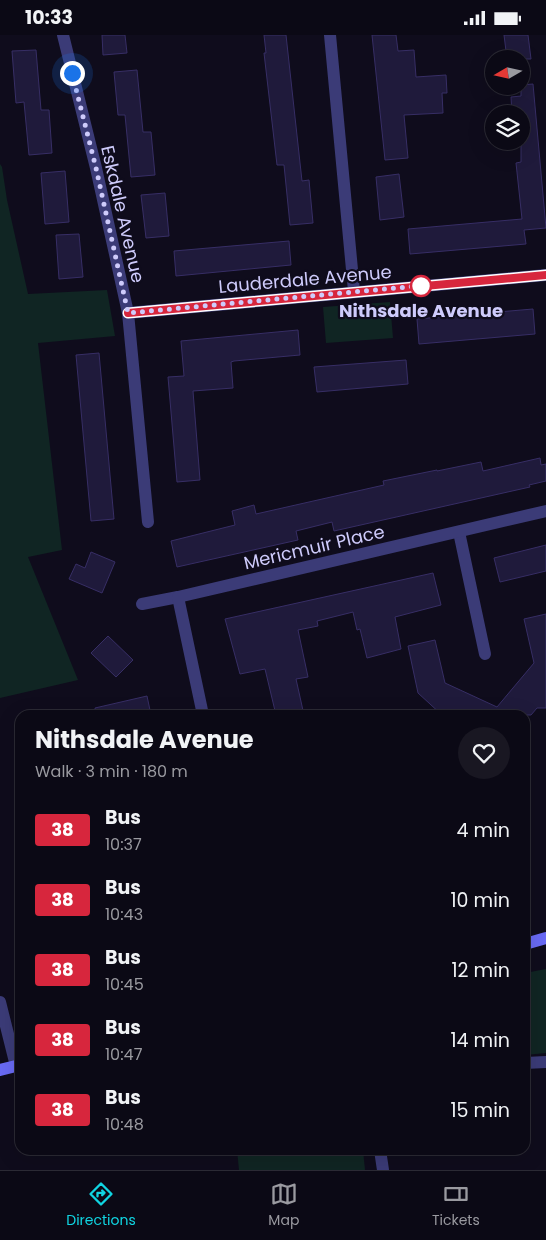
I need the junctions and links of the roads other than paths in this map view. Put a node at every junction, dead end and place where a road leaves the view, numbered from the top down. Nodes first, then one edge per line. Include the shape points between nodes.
1 (63, 35) edge
2 (330, 35) edge
3 (546, 275) edge
4 (354, 291) junction
5 (128, 313) junction
6 (546, 511) edge
7 (148, 522) dead end
8 (459, 532) junction
9 (178, 597) junction
10 (142, 604) dead end
11 (485, 654) dead end
12 (202, 710) edge
13 (546, 939) edge
14 (530, 943) edge
15 (0, 1002) edge
16 (15, 1055) edge
17 (546, 1062) edge
18 (530, 1063) edge
19 (15, 1067) edge
20 (0, 1070) edge
21 (381, 1155) edge
22 (383, 1170) edge

1 - 5 street, Eskdale Avenue
2 - 4 street
3 - 4 street, Lauderdale Avenue
4 - 5 street, Lauderdale Avenue
5 - 7 street, Eskdale Avenue
6 - 8 street, Mericmuir Place
8 - 9 street, Mericmuir Place
8 - 11 street
9 - 10 street, Mericmuir Place
9 - 12 street
13 - 14 street
15 - 16 street
17 - 18 street
19 - 20 street
21 - 22 street

